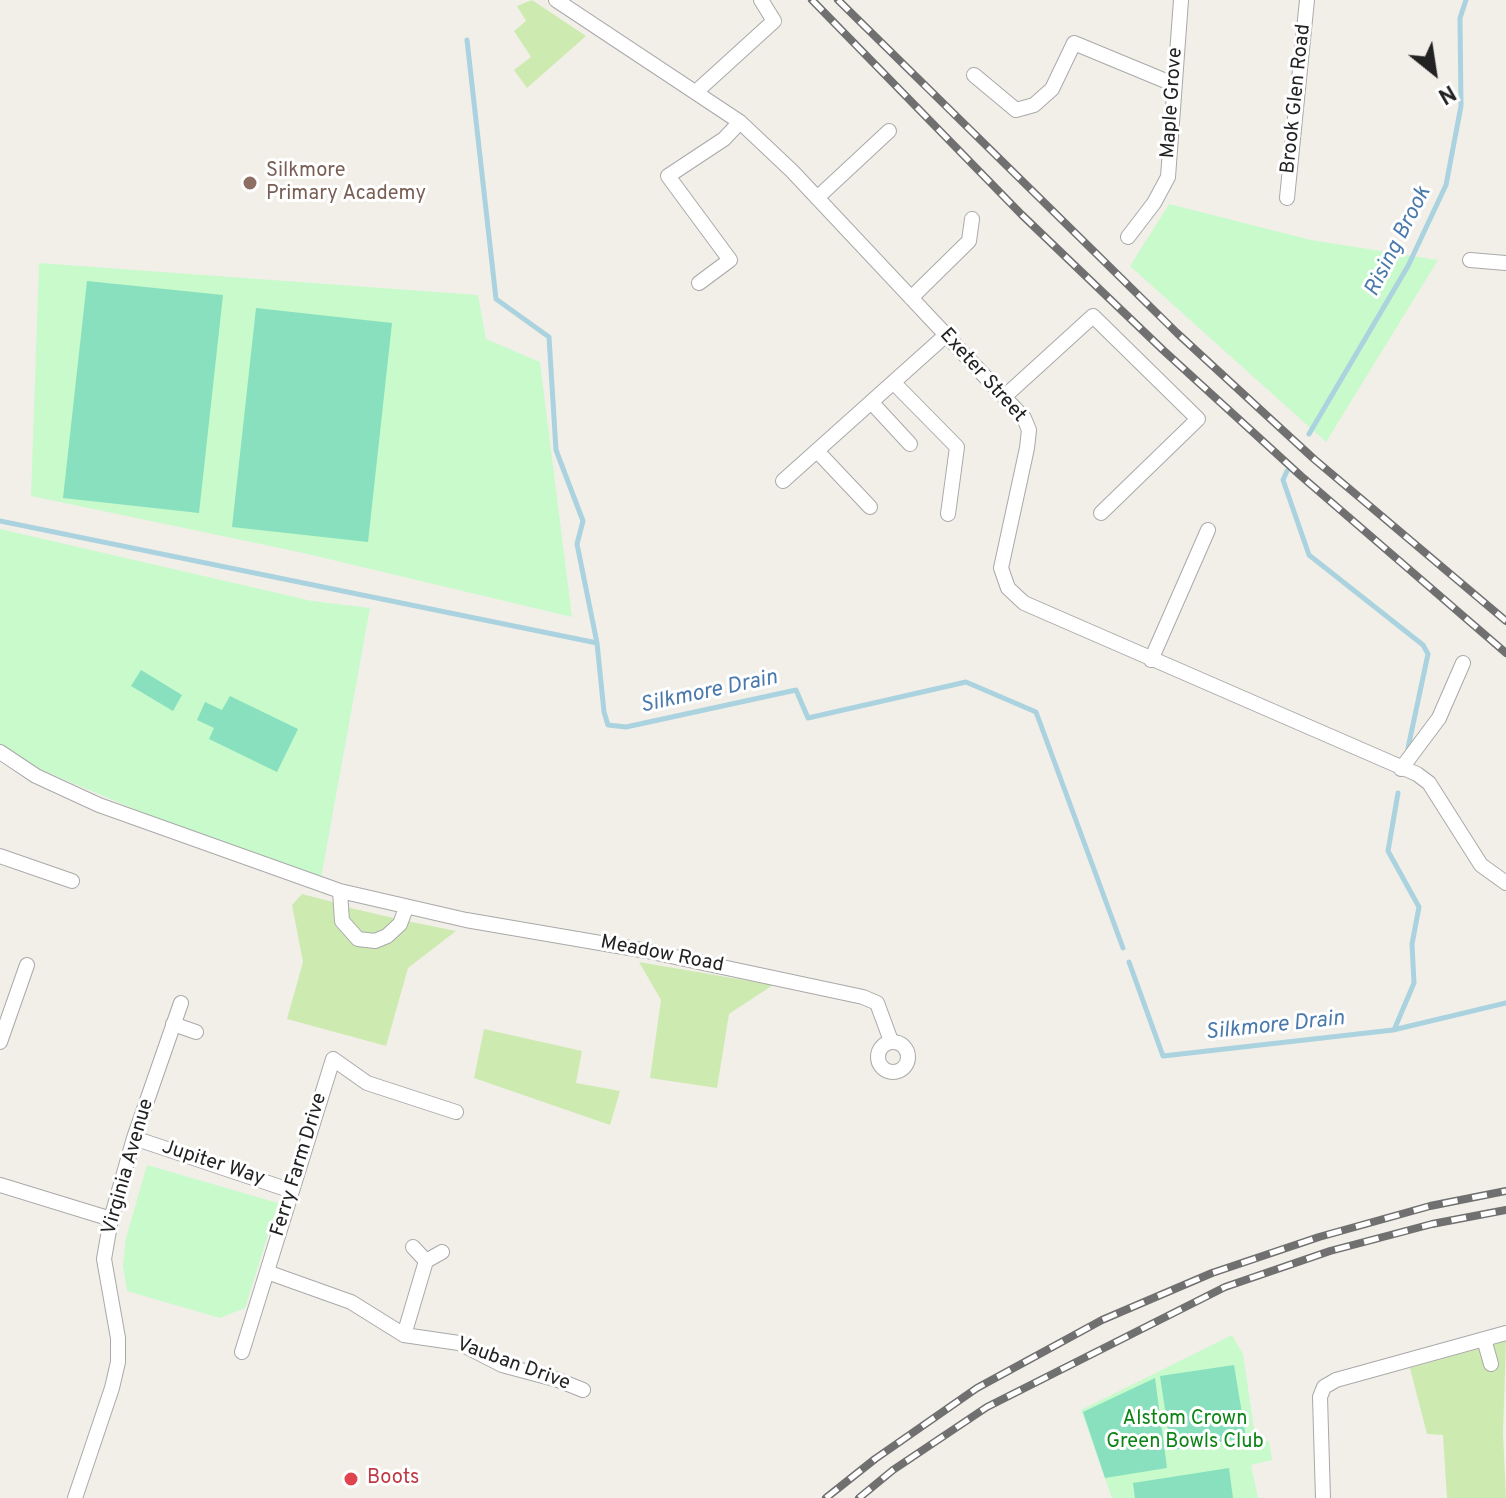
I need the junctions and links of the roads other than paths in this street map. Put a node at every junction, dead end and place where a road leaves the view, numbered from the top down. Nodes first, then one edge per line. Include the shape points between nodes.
1 (556, 0) edge
2 (761, 0) edge
3 (1181, 0) edge
4 (1307, 0) edge
5 (974, 75) dead end
6 (1173, 84) junction
7 (697, 91) junction
8 (740, 122) junction
9 (889, 131) dead end
10 (817, 198) junction
11 (1287, 198) dead end
12 (972, 219) dead end
13 (1128, 237) dead end
14 (1470, 260) dead end
15 (1506, 263) edge
16 (699, 283) dead end
17 (911, 298) junction
18 (946, 335) junction
19 (894, 383) junction
20 (1004, 397) junction
21 (873, 404) junction
22 (910, 444) dead end
23 (817, 451) junction
24 (783, 481) dead end
25 (870, 507) dead end
26 (1101, 513) dead end
27 (948, 514) dead end
28 (1208, 530) dead end
29 (1151, 660) junction
30 (1463, 663) dead end
31 (0, 752) edge
32 (1401, 769) junction
33 (0, 856) edge
34 (72, 881) dead end
35 (1506, 883) edge
36 (340, 891) junction
37 (406, 908) junction
38 (27, 965) dead end
39 (181, 1003) dead end
40 (173, 1024) junction
41 (196, 1032) dead end
42 (891, 1041) dead end
43 (0, 1042) edge
44 (456, 1112) dead end
45 (134, 1138) junction
46 (0, 1185) edge
47 (292, 1191) junction
48 (111, 1219) junction
49 (413, 1247) dead end
50 (442, 1252) dead end
51 (426, 1261) junction
52 (267, 1272) junction
53 (1506, 1333) edge
54 (404, 1335) junction
55 (1484, 1339) junction
56 (242, 1352) dead end
57 (1491, 1364) dead end
58 (583, 1390) dead end
59 (75, 1498) edge
60 (1323, 1498) edge

1 - 7 street, Exeter Street
2 - 7 street via 774,21
3 - 6 street, Maple Grove
4 - 11 street, Brook Glen Road
5 - 6 street via 1016,110 1034,105 1052,89 1074,43
6 - 13 street, Maple Grove via 1168,177
7 - 8 street, Exeter Street
8 - 10 street, Exeter Street
8 - 16 street via 668,176 730,260
9 - 10 street
10 - 17 street, Exeter Street
12 - 17 street via 969,241
14 - 15 street
17 - 18 street, Exeter Street
18 - 19 street
18 - 20 street, Exeter Street
19 - 21 street
19 - 27 street via 957,447
20 - 26 street via 1093,316 1198,419
20 - 29 street, Exeter Street via 1029,430 1001,568 1008,588 1024,603
21 - 22 street
21 - 23 street
23 - 24 street
23 - 25 street
28 - 29 street
29 - 32 street, Exeter Street
30 - 32 street via 1439,718
31 - 36 street, Meadow Road via 36,776 99,805
32 - 35 street, Exeter Street via 1429,783 1481,865
33 - 34 street
36 - 37 street, Meadow Road
36 - 37 street via 342,921 358,939 387,936 400,924
37 - 42 street, Meadow Road via 863,997 877,1003
38 - 43 street
39 - 40 street, Virginia Avenue
40 - 41 street
40 - 45 street, Virginia Avenue
44 - 47 street, Ferry Farm Drive via 367,1083 333,1059
45 - 47 street, Jupiter Way
45 - 48 street, Virginia Avenue
46 - 48 street
47 - 52 street, Ferry Farm Drive
48 - 59 street, Virginia Avenue via 104,1259 118,1362
49 - 51 street
50 - 51 street
51 - 54 street
52 - 54 street, Vauban Drive via 351,1302
52 - 56 street, Ferry Farm Drive
53 - 55 street
54 - 58 street, Vauban Drive via 459,1343 502,1365
55 - 57 street
55 - 60 street via 1324,1387

